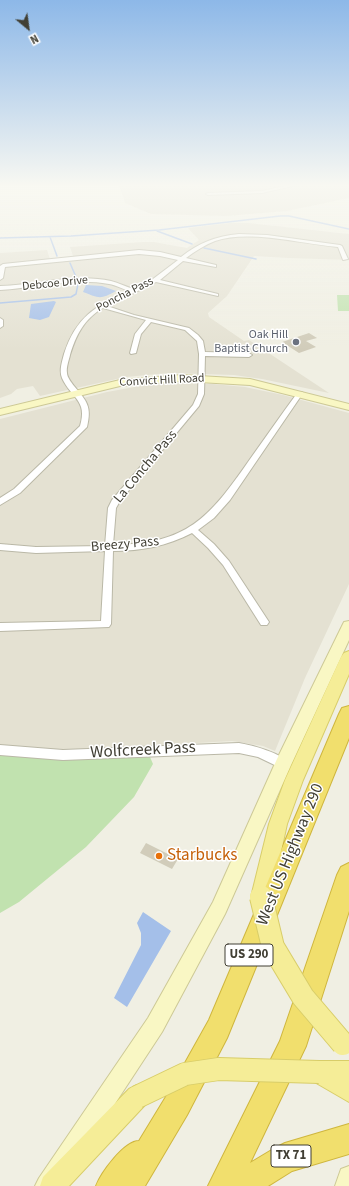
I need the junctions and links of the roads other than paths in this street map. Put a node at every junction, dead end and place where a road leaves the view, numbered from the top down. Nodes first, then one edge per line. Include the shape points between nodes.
1 (218, 239) edge
2 (276, 239) edge
3 (182, 259) junction
4 (345, 259) dead end
5 (214, 266) dead end
6 (0, 278) edge
7 (155, 280) junction
8 (0, 288) edge
9 (133, 292) junction
10 (216, 295) dead end
11 (102, 306) junction
12 (0, 320) edge
13 (149, 320) junction
14 (0, 326) edge
15 (133, 353) dead end
16 (202, 354) junction
17 (249, 355) dead end
18 (202, 378) junction
19 (76, 393) junction
20 (300, 393) junction
21 (349, 406) edge
22 (0, 412) edge
23 (0, 502) edge
24 (193, 530) junction
25 (0, 547) edge
26 (109, 549) junction
27 (264, 622) dead end
28 (349, 626) edge
29 (0, 627) edge
30 (349, 657) edge
31 (349, 714) edge
32 (0, 750) edge
33 (283, 764) junction
34 (349, 875) edge
35 (349, 884) edge
36 (330, 928) junction
37 (347, 1047) edge
38 (319, 1072) junction
39 (349, 1072) edge
40 (349, 1090) edge
41 (178, 1105) junction
42 (349, 1139) edge
43 (349, 1177) edge
44 (47, 1186) edge
45 (52, 1186) edge
46 (111, 1186) edge
47 (128, 1186) edge
48 (223, 1186) edge
49 (240, 1186) edge
50 (347, 1186) edge

1 - 3 street, Poncha Pass via 204,243
2 - 4 street, Poncha Pass via 340,246
3 - 5 street
3 - 6 street via 149,252 127,252 4,266
3 - 7 street, Poncha Pass
7 - 9 street, Poncha Pass
7 - 10 street
8 - 9 street, Debcoe Drive via 95,280 113,283
9 - 11 street, Poncha Pass
11 - 13 street, La Concha Pass
11 - 19 street, Poncha Pass via 78,327 63,366 64,375
12 - 14 street
13 - 15 street via 138,334
13 - 16 street, La Concha Pass via 190,331 200,341
16 - 17 street
16 - 18 street, La Concha Pass
18 - 19 street, Convict Hill Road via 135,381
18 - 20 street, Convict Hill Road via 250,382
18 - 26 street, La Concha Pass via 199,400 191,413 116,500 112,508
19 - 22 street, Convict Hill Road
19 - 23 street, Poncha Pass via 87,409 87,418 83,426 17,491
20 - 21 street, Convict Hill Road
20 - 24 street, Breezy Pass via 224,503
24 - 26 street, Breezy Pass via 156,544
24 - 27 street via 226,563
25 - 26 street, Breezy Pass via 37,550
26 - 29 street, La Concha Pass via 106,624
28 - 33 street
30 - 37 main road, bridge via 294,780 278,824 261,897 273,947 304,997
31 - 41 highway, West US Highway 290 / US 290 via 218,1029
32 - 33 street, Wolfcreek Pass via 63,754 239,748 254,750
33 - 44 street via 219,908 155,1025
34 - 36 highway
35 - 36 highway
36 - 48 highway via 292,1046
38 - 39 main road
38 - 40 main road
38 - 45 main road, bridge via 219,1069 185,1074 137,1097
41 - 46 highway
41 - 47 highway, West US Highway 290 / US 290
42 - 49 highway, TX 71 via 285,1158
43 - 50 street

